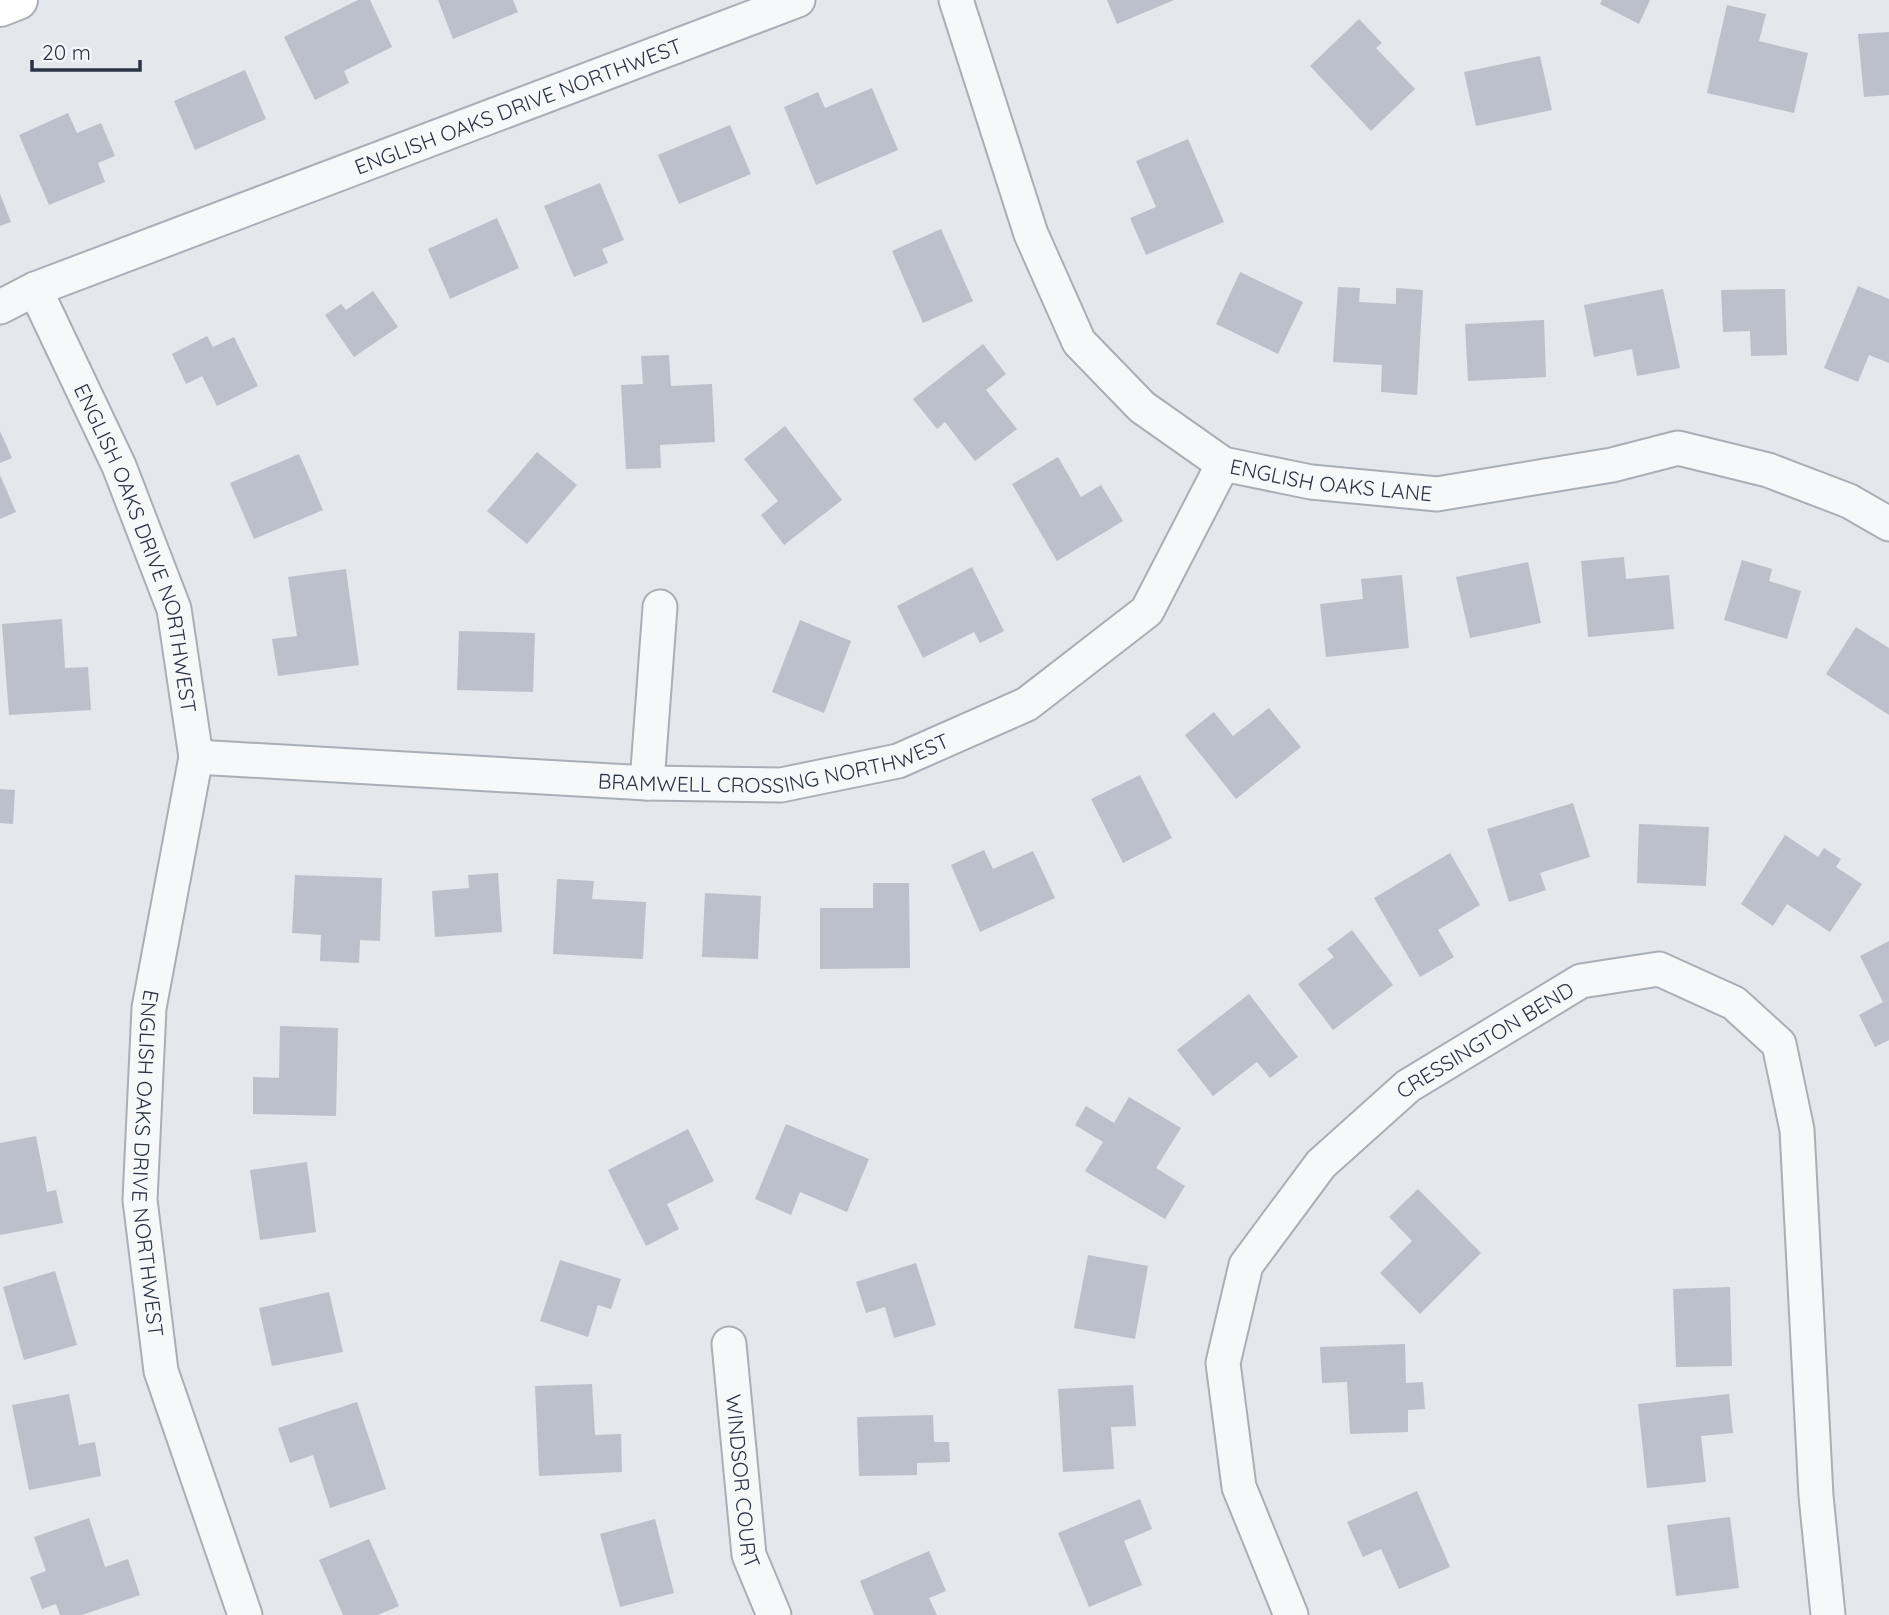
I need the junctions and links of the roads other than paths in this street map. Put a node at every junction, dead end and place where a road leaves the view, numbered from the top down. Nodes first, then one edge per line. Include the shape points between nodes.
1 (18, 0) edge
2 (798, 0) edge
3 (956, 0) edge
4 (0, 7) edge
5 (35, 289) junction
6 (0, 307) edge
7 (1223, 464) junction
8 (1889, 524) edge
9 (660, 607) dead end
10 (196, 757) junction
11 (647, 783) junction
12 (729, 1344) dead end
13 (244, 1615) edge
14 (774, 1615) edge
15 (1291, 1615) edge
16 (1828, 1615) edge

1 - 4 street
2 - 5 street, ENGLISH OAKS DRIVE NORTHWEST
3 - 7 street, ENGLISH OAKS LANE via 1031,234 1079,342 1142,407
5 - 6 street
5 - 10 street, ENGLISH OAKS DRIVE NORTHWEST via 119,466 174,609
7 - 8 street, ENGLISH OAKS LANE via 1311,482 1437,494 1612,465 1678,448 1768,470 1849,501
7 - 11 street, BRAMWELL CROSSING NORTHWEST via 1147,611 1027,704 898,761 782,785
9 - 11 street
10 - 11 street, BRAMWELL CROSSING NORTHWEST
10 - 13 street, ENGLISH OAKS DRIVE NORTHWEST via 149,1008 140,1200 161,1371
12 - 14 street, WINDSOR COURT via 749,1555
15 - 16 street, CRESSINGTON BEND via 1239,1486 1223,1363 1246,1265 1321,1164 1408,1086 1581,981 1659,969 1734,1003 1779,1044 1797,1130 1816,1496

